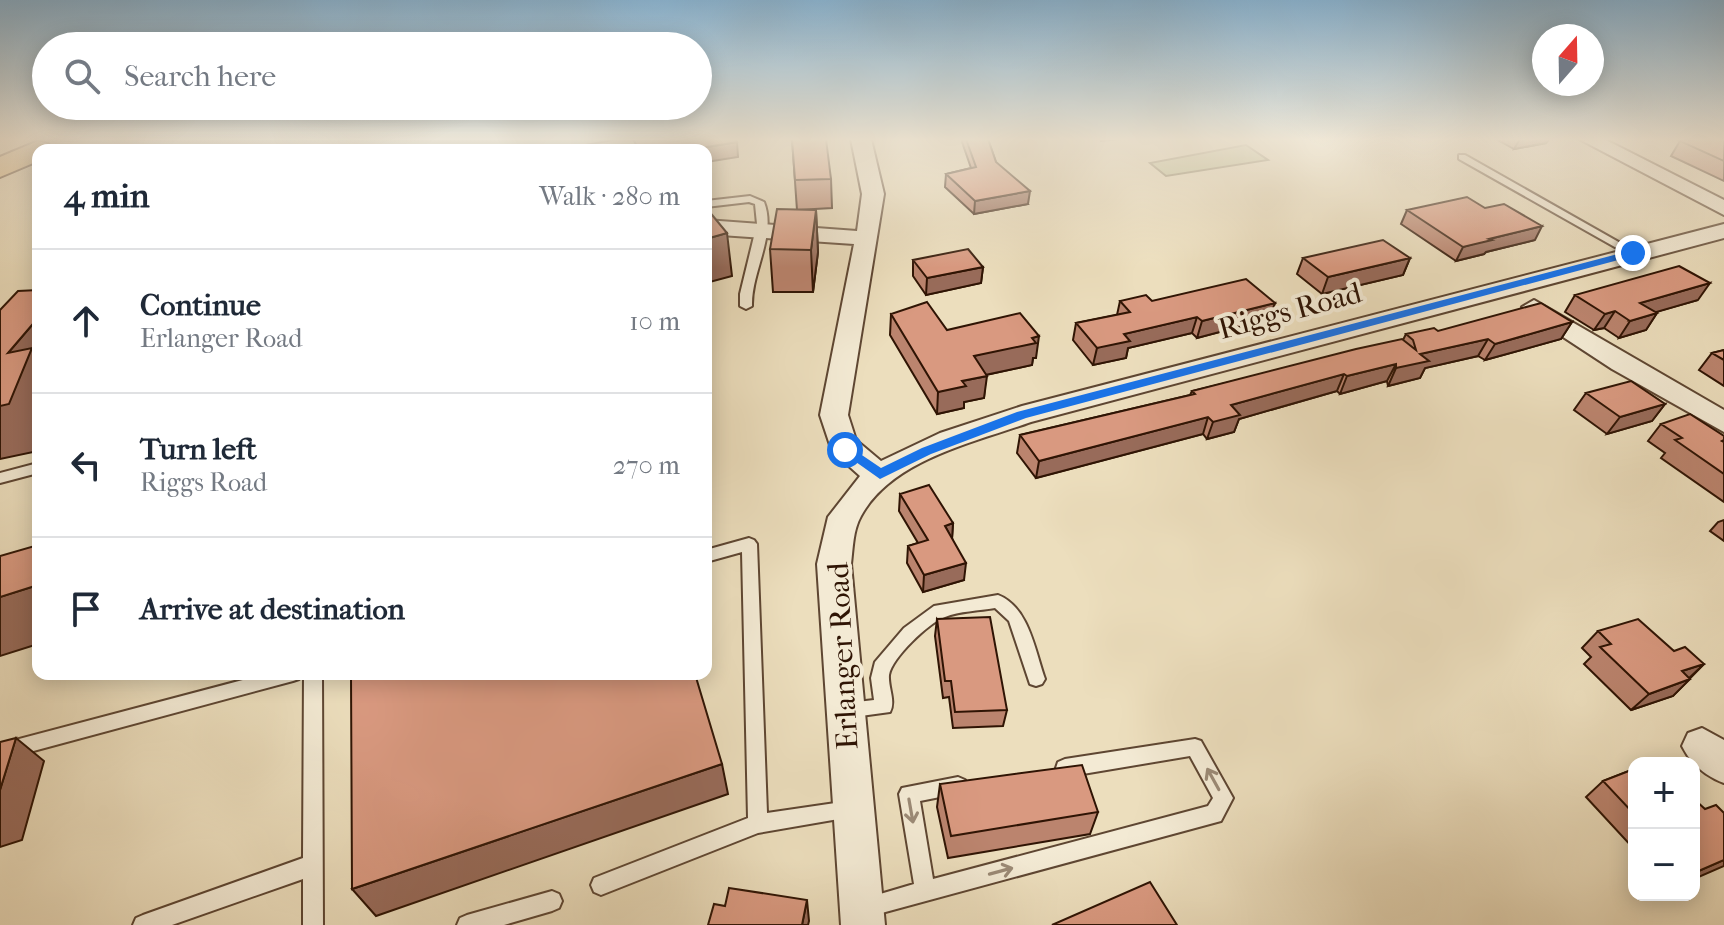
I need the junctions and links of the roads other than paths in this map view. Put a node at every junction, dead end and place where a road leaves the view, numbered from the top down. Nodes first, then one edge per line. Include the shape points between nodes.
1 (870, 182) edge
2 (1507, 182) edge
3 (1673, 182) edge
4 (712, 203) edge
5 (1724, 208) edge
6 (712, 227) edge
7 (761, 229) junction
8 (868, 231) junction
9 (1724, 231) edge
10 (1633, 253) junction
11 (1506, 288) junction
12 (746, 306) dead end
13 (1724, 422) edge
14 (32, 470) edge
15 (880, 474) junction
16 (0, 478) edge
17 (712, 554) edge
18 (1036, 679) dead end
19 (270, 680) edge
20 (313, 680) edge
21 (846, 710) junction
22 (0, 752) edge
23 (1044, 772) edge
24 (984, 782) edge
25 (853, 809) junction
26 (758, 824) junction
27 (313, 865) junction
28 (601, 885) dead end
29 (925, 891) junction
30 (552, 901) dead end
31 (189, 917) edge
32 (862, 917) edge
33 (143, 925) edge
34 (313, 925) edge
35 (467, 925) edge

1 - 8 street
2 - 10 lane
3 - 5 street
4 - 7 lane via 759,202 765,212
6 - 7 street
7 - 8 street
7 - 12 lane via 754,269 743,291
8 - 15 street via 834,415 837,438 845,450
9 - 10 street, Riggs Road
10 - 11 street, Riggs Road
11 - 13 street
11 - 15 street, Riggs Road via 1022,415
14 - 16 lane
15 - 21 street, Erlanger Road via 846,512 834,564
17 - 26 lane via 749,544
18 - 21 lane via 1016,618 998,601 940,611 884,662 884,707
19 - 22 lane
20 - 27 lane
21 - 25 street, Erlanger Road
29 -> 23 lane via 1214,814 1223,798 1195,747
24 -> 29 lane via 909,794
25 - 26 lane
25 - 32 street, Erlanger Road
26 - 28 lane
27 - 31 lane
27 - 34 lane
29 - 32 lane
30 - 35 lane
31 - 33 lane

